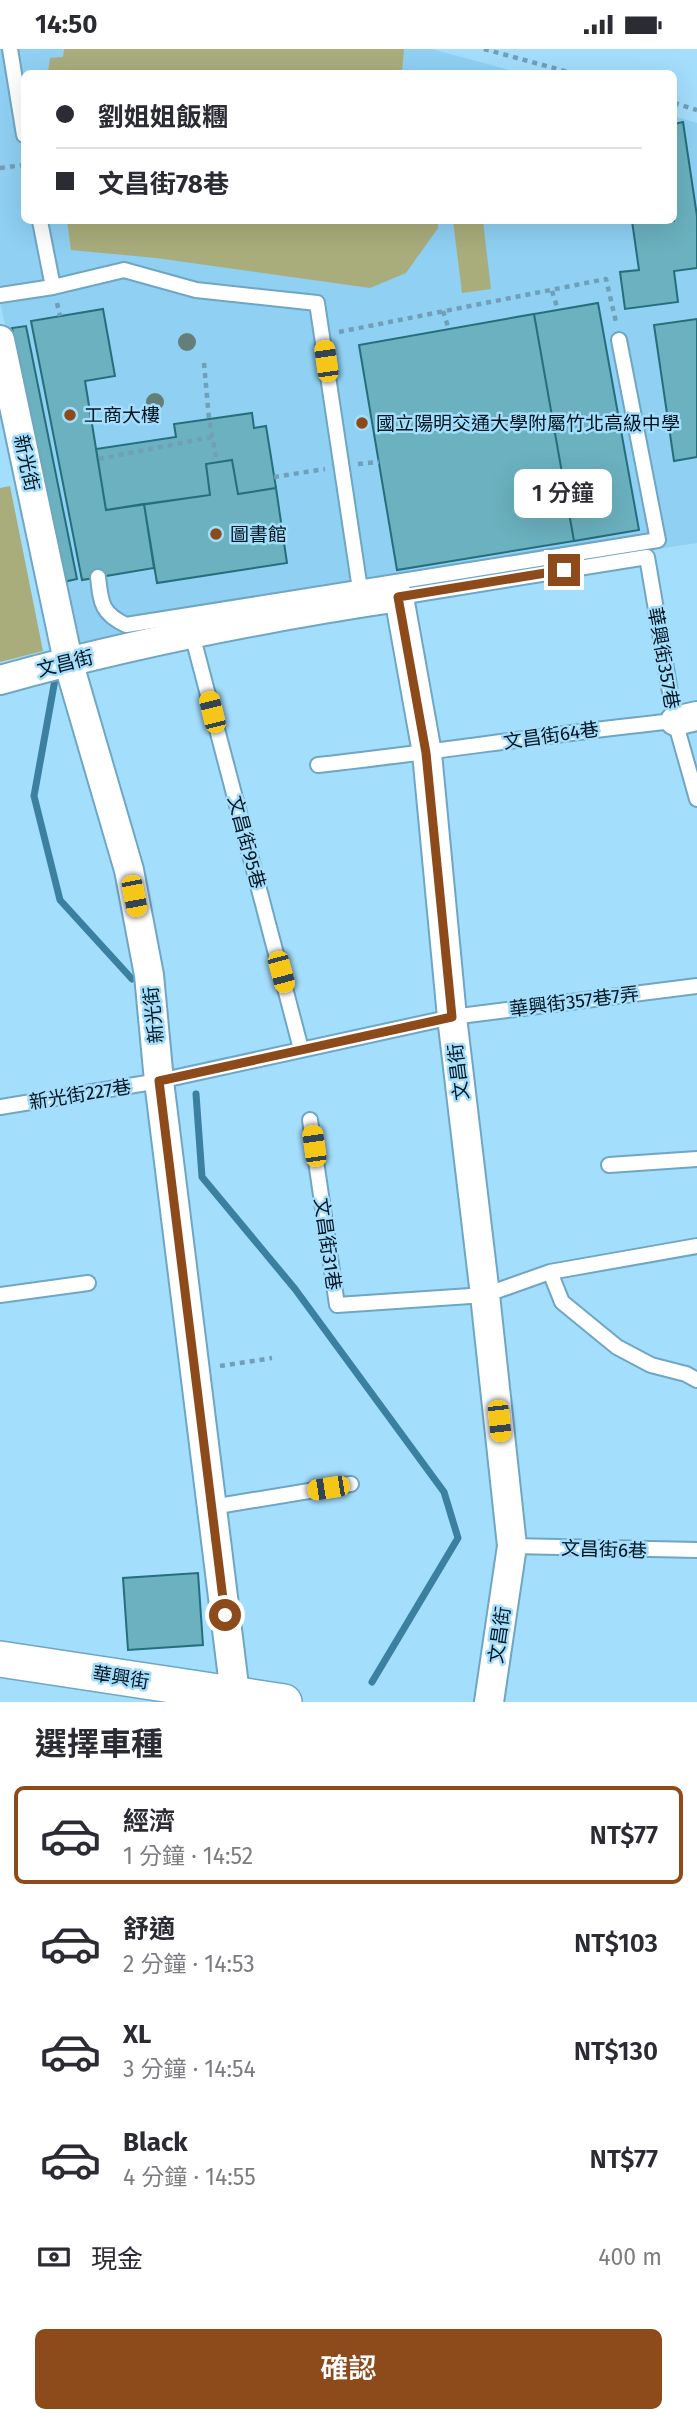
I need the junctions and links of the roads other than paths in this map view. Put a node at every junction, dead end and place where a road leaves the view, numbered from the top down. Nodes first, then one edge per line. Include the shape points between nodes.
1 (10, 49) edge
2 (21, 117) edge
3 (41, 224) edge
4 (53, 287) junction
5 (0, 295) edge
6 (0, 340) edge
7 (619, 340) road end
8 (99, 577) dead end
9 (360, 595) junction
10 (398, 597) junction
11 (192, 634) junction
12 (68, 661) junction
13 (0, 680) edge
14 (686, 718) edge
15 (426, 753) junction
16 (318, 765) dead end
17 (697, 799) edge
18 (697, 986) edge
19 (452, 1017) junction
20 (301, 1049) junction
21 (159, 1081) junction
22 (0, 1107) edge
23 (310, 1120) dead end
24 (697, 1159) edge
25 (609, 1165) dead end
26 (697, 1246) edge
27 (550, 1272) junction
28 (88, 1283) dead end
29 (0, 1295) edge
30 (485, 1295) junction
31 (697, 1380) edge
32 (351, 1484) dead end
33 (212, 1507) junction
34 (512, 1546) junction
35 (697, 1550) edge
36 (0, 1659) edge
37 (236, 1699) edge
38 (284, 1702) edge
39 (489, 1702) edge

1 - 2 lane
3 - 4 lane
4 - 5 lane
4 - 9 lane via 124,270 196,291 317,303
6 - 12 street, 新光街
7 - 9 lane via 658,540
8 - 9 lane via 101,603 111,618 126,625
9 - 10 street, 文昌街
9 - 11 street, 文昌街
10 - 14 lane, 華興街357巷 via 647,557
10 - 15 street, 文昌街
11 - 12 street, 文昌街
11 - 20 lane, 文昌街95巷
12 - 13 street, 文昌街
12 - 21 street, 新光街 via 129,870 149,975
14 - 15 lane, 文昌街64巷
14 - 17 lane, 華興街357巷
15 - 16 lane, 文昌街64巷
15 - 19 street, 文昌街
18 - 19 lane, 華興街357巷7弄
19 - 20 lane, 華興街357巷7弄
19 - 30 street, 文昌街
20 - 21 lane, 新光街227巷
21 - 22 lane, 新光街227巷
21 - 33 street, 新光街
23 - 30 lane, 文昌街31巷 via 337,1305
24 - 25 lane
26 - 27 lane
27 - 30 lane
27 - 31 lane via 562,1303 617,1347 651,1365
28 - 29 lane
30 - 34 street, 文昌街
32 - 33 lane
33 - 37 street, 新光街
34 - 35 lane, 文昌街6巷
34 - 39 street, 文昌街
36 - 37 street, 華興街
37 - 38 street, 華興街

